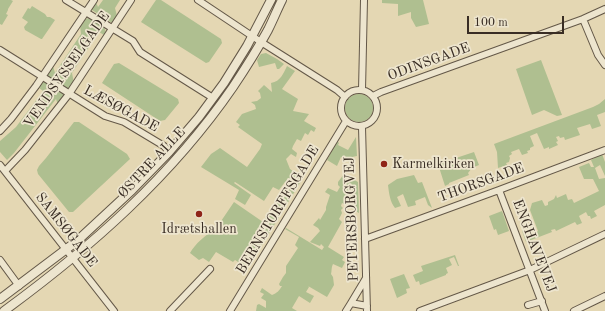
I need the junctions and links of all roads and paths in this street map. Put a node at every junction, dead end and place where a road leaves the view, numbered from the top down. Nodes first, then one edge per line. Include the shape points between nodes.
1 (66, 0) edge
2 (94, 0) edge
3 (131, 0) edge
4 (198, 0) edge
5 (271, 0) edge
6 (282, 0) edge
7 (364, 0) edge
8 (605, 9) edge
9 (86, 12) junction
10 (583, 19) junction
11 (112, 28) junction
12 (252, 36) junction
13 (260, 42) junction
14 (0, 50) edge
15 (605, 65) edge
16 (42, 77) junction
17 (362, 90) junction
18 (69, 94) junction
19 (373, 96) junction
20 (345, 97) junction
21 (213, 98) junction
22 (346, 121) junction
23 (362, 126) junction
24 (0, 131) edge
25 (605, 150) edge
26 (169, 152) junction
27 (0, 165) edge
28 (5, 171) junction
29 (500, 190) junction
30 (605, 234) edge
31 (365, 239) junction
32 (66, 250) junction
33 (72, 258) junction
34 (0, 260) edge
35 (210, 269) dead end
36 (530, 270) junction
37 (366, 278) junction
38 (19, 286) junction
39 (605, 296) edge
40 (0, 299) edge
41 (542, 300) junction
42 (351, 303) junction
43 (528, 305) dead end
44 (367, 309) edge
45 (4, 311) edge
46 (114, 311) edge
47 (170, 311) edge
48 (230, 311) edge
49 (346, 311) edge
50 (420, 311) edge
51 (545, 311) edge
52 (574, 311) edge

1 - 9 street
2 - 9 street, VENDSYSSELGADE
3 - 11 street, VENDSYSSELGADE
4 - 12 street
5 - 12 street, ØSTRE ALLE
6 - 13 street, ØSTRE ALLE
7 - 17 street
8 - 10 street, ODINSGADE
9 - 11 street
9 - 16 street, VENDSYSSELGADE
10 - 15 street via 598,55
10 - 19 street, ODINSGADE
11 - 18 street, VENDSYSSELGADE
11 - 21 street via 133,41 140,52
12 - 13 street
12 - 21 street, ØSTRE ALLE
13 - 20 street
13 - 33 street, ØSTRE ALLE via 221,104 177,158 137,200
14 - 16 street, LÆSØGADE
16 - 18 street, LÆSØGADE
16 - 24 street, VENDSYSSELGADE
17 - 19 street
17 - 20 street
18 - 26 street, LÆSØGADE via 104,116 124,122 164,146
18 - 28 street, VENDSYSSELGADE
19 - 23 street via 378,110 371,123
20 - 22 street via 341,112
21 - 26 street, ØSTRE ALLE
22 - 23 street via 353,126
22 - 48 street, BERNSTORFFSGADE
23 - 31 street, PETERSBORGVEJ
25 - 29 street, THORSGADE
26 - 32 street, ØSTRE ALLE via 108,213
27 - 28 street, SAMSØGADE
28 - 32 street, SAMSØGADE
29 - 31 street, THORSGADE
29 - 36 street, ENGHAVEVEJ
30 - 36 street
31 - 37 street, PETERSBORGVEJ
32 - 33 street, SAMSØGADE
32 - 38 street, ØSTRE ALLE
33 - 45 street, ØSTRE ALLE
33 - 46 street, SAMSØGADE
34 - 38 street
35 - 47 street
36 - 41 street, ENGHAVEVEJ
36 - 50 street
37 - 42 street
37 - 44 street, PETERSBORGVEJ
38 - 40 street, ØSTRE ALLE
39 - 52 street
41 - 43 street
41 - 51 street, ENGHAVEVEJ
42 - 44 street
42 - 49 street

